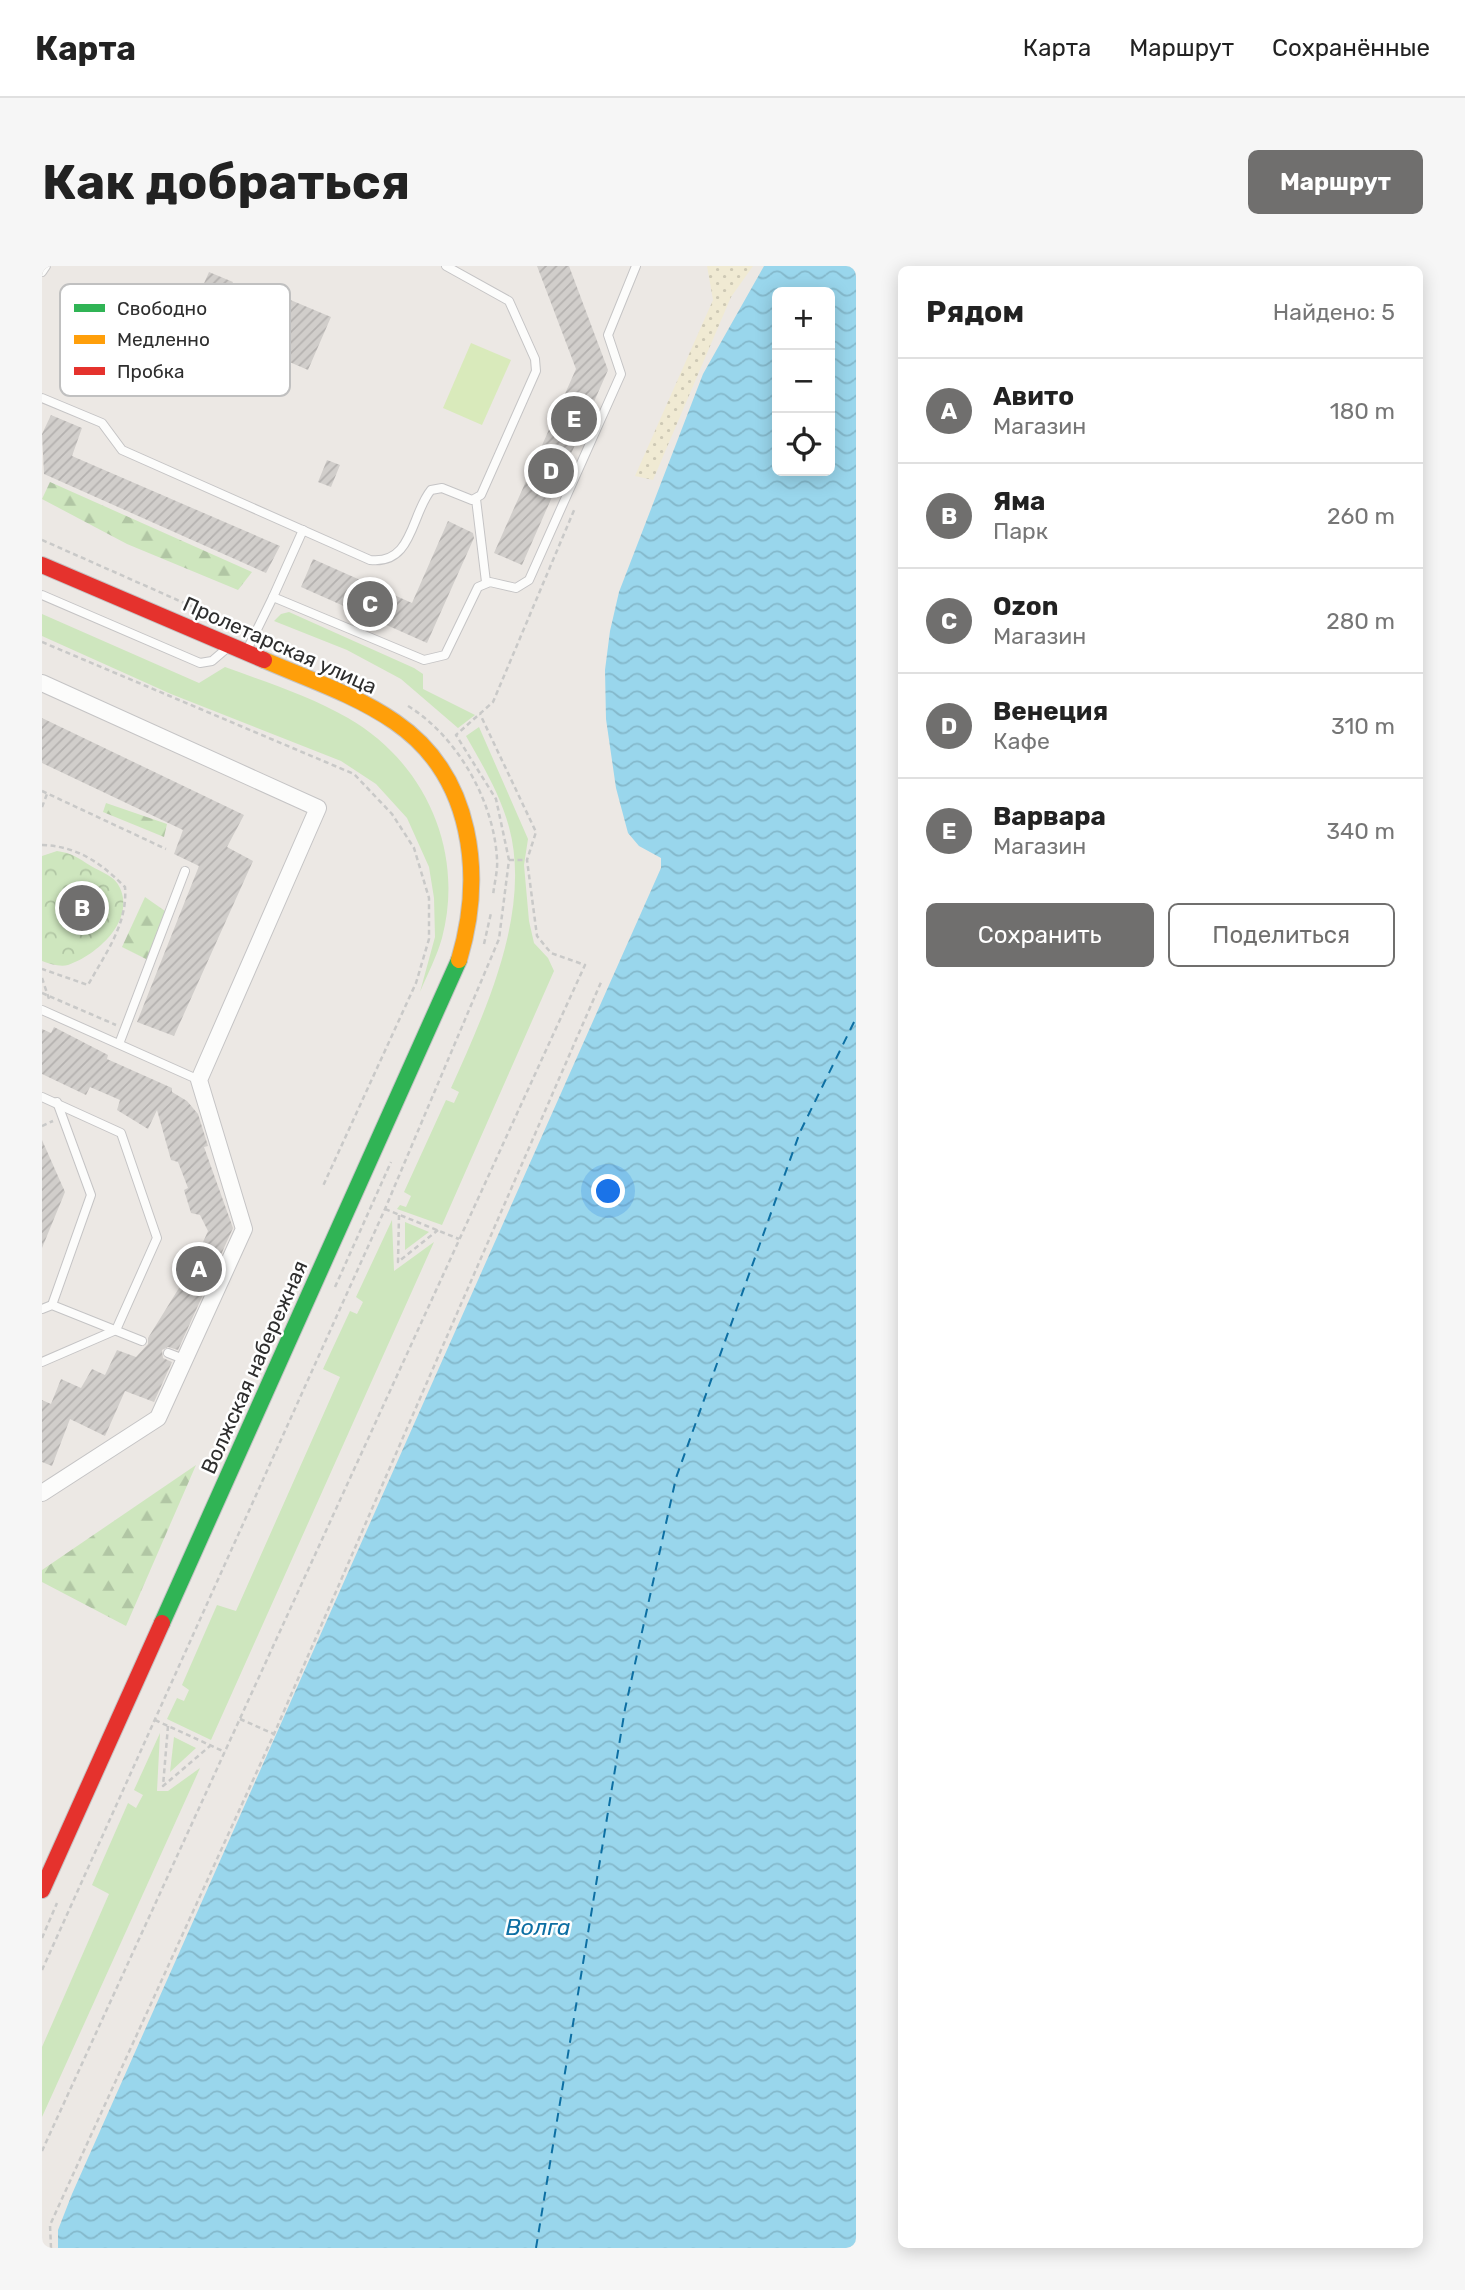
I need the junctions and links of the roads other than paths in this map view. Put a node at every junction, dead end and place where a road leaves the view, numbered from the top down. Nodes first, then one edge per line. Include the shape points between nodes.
1 (446, 266) edge
2 (636, 266) edge
3 (42, 398) edge
4 (476, 499) junction
5 (303, 530) junction
6 (42, 565) edge
7 (486, 582) junction
8 (42, 594) edge
9 (273, 597) junction
10 (230, 646) junction
11 (246, 652) junction
12 (42, 683) edge
13 (471, 853) joint
14 (185, 871) dead end
15 (42, 1010) edge
16 (118, 1044) junction
17 (199, 1080) junction
18 (42, 1097) edge
19 (57, 1102) junction
20 (52, 1304) junction
21 (42, 1309) edge
22 (116, 1330) junction
23 (142, 1341) dead end
24 (168, 1353) dead end
25 (186, 1360) junction
26 (42, 1362) edge
27 (42, 1493) edge
28 (42, 1890) edge

1 - 4 lane via 509,301 536,363
2 - 7 lane via 608,335 621,374 529,580 510,589
3 - 5 lane via 102,423 122,450
4 - 5 lane via 431,489 403,547 382,560 370,560
4 - 7 lane
5 - 9 lane
6 - 10 street, Пролетарская улица
7 - 9 lane via 478,587 450,651 430,660
8 - 10 lane via 200,663 212,661
9 - 11 lane
10 - 11 street, Пролетарская улица
11 - 13 street, Пролетарская улица via 359,701 402,727 430,756 451,790 465,822
12 - 17 street via 318,808
13 - 28 street, Волжская набережная via 469,922 456,968
14 - 16 lane
15 - 16 lane
16 - 17 lane
17 - 25 street via 244,1229
18 - 19 lane
19 - 20 lane via 91,1195
19 - 22 lane via 121,1133 157,1238
20 - 21 lane
20 - 22 lane
22 - 23 lane
22 - 26 lane
24 - 25 lane
25 - 27 street via 158,1418

